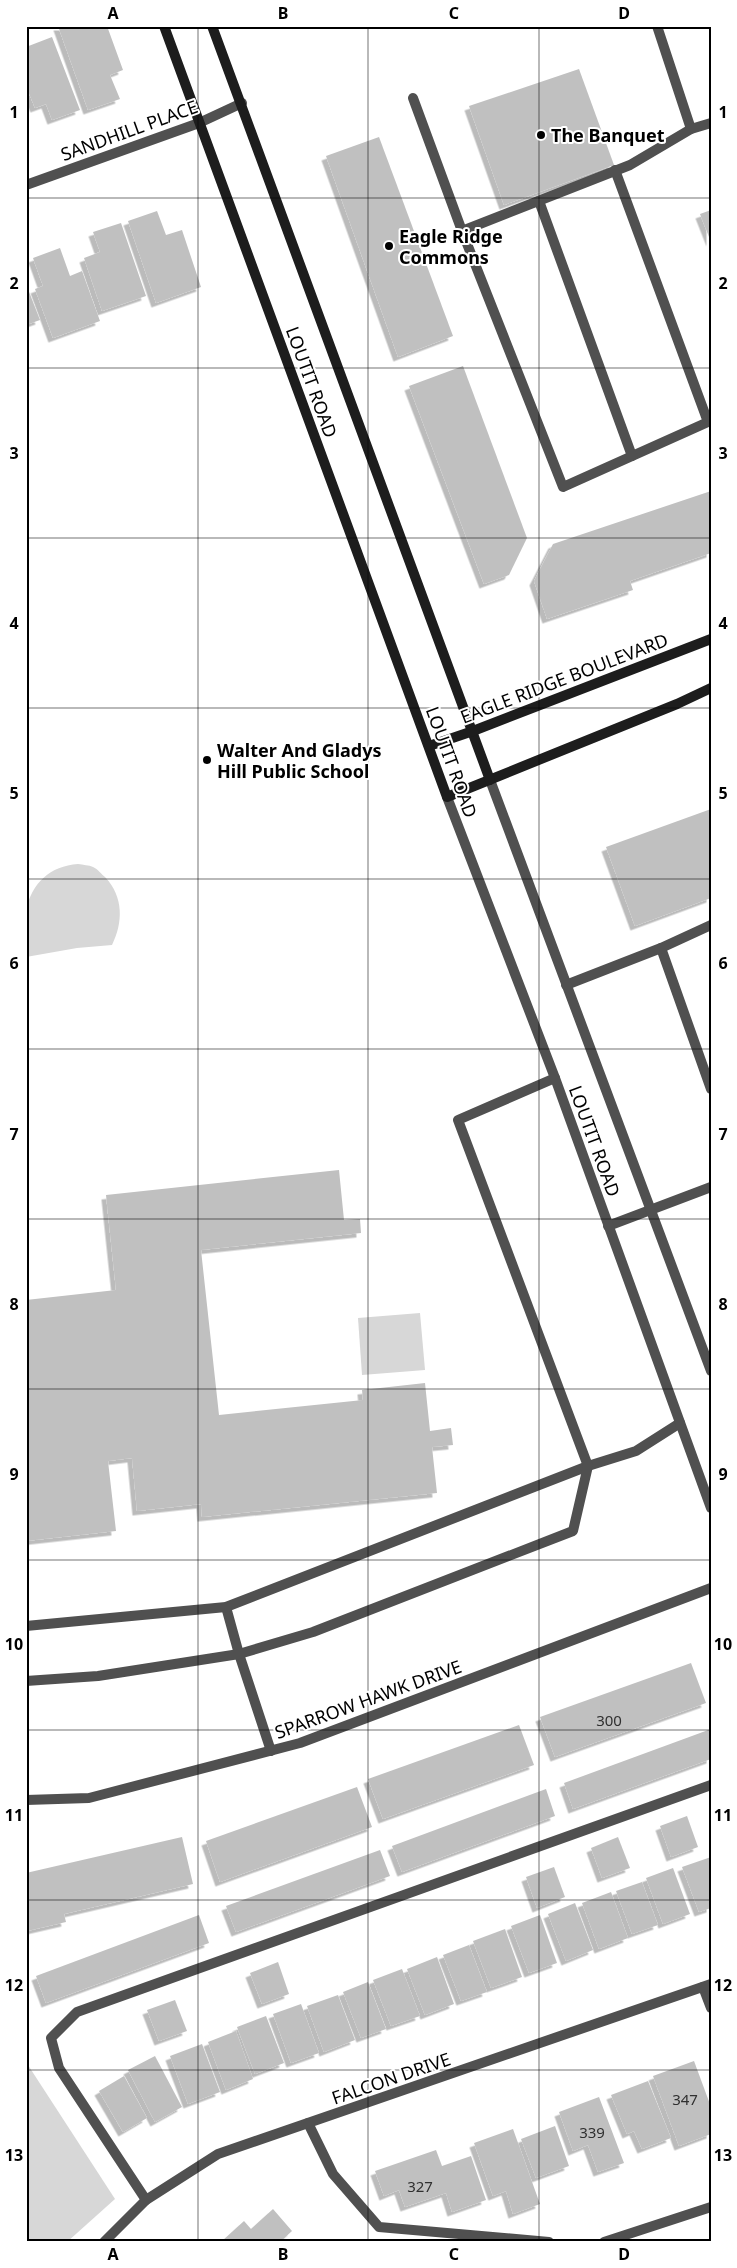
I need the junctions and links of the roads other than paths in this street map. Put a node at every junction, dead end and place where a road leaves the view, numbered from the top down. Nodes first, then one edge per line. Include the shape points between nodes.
1 (164, 26) edge
2 (212, 26) edge
3 (657, 26) edge
4 (413, 98) dead end
5 (242, 103) junction
6 (199, 123) junction
7 (711, 123) edge
8 (691, 129) junction
9 (615, 170) junction
10 (26, 185) edge
11 (539, 201) junction
12 (462, 231) junction
13 (632, 456) junction
14 (711, 638) edge
15 (711, 688) edge
16 (473, 731) junction
17 (428, 746) junction
18 (490, 780) junction
19 (447, 797) junction
20 (711, 926) edge
21 (660, 948) junction
22 (566, 985) junction
23 (554, 1078) junction
24 (711, 1088) edge
25 (711, 1187) edge
26 (650, 1210) junction
27 (608, 1226) junction
28 (711, 1371) edge
29 (680, 1423) junction
30 (588, 1466) junction
31 (711, 1508) edge
32 (711, 1588) edge
33 (226, 1607) junction
34 (26, 1626) edge
35 (239, 1654) junction
36 (26, 1681) edge
37 (271, 1751) junction
38 (711, 1785) edge
39 (26, 1800) edge
40 (707, 1986) edge
41 (711, 2008) edge
42 (308, 2123) junction
43 (146, 2200) junction
44 (711, 2207) edge
45 (104, 2242) edge
46 (549, 2242) edge
47 (604, 2242) edge

1 - 6 street, LOUTIT ROAD
2 - 5 street, LOUTIT ROAD
3 - 8 street
4 - 12 street
5 - 6 street, SANDHILL PLACE
5 - 16 street, LOUTIT ROAD
6 - 10 street, SANDHILL PLACE
6 - 17 street, LOUTIT ROAD
7 - 8 street
8 - 9 street
9 - 11 street
9 - 13 street via 708,422
11 - 12 street
11 - 13 street
12 - 13 street via 563,487
14 - 16 street, EAGLE RIDGE BOULEVARD
15 - 18 street
16 - 17 street, EAGLE RIDGE BOULEVARD
16 - 18 street, LOUTIT ROAD
17 - 19 street, LOUTIT ROAD
18 - 19 street
18 - 22 street, LOUTIT ROAD
19 - 23 street, LOUTIT ROAD
20 - 21 street
21 - 22 street
21 - 24 street
22 - 26 street, LOUTIT ROAD
23 - 27 street, LOUTIT ROAD
23 - 30 street via 458,1120
25 - 26 street
26 - 27 street
26 - 28 street, LOUTIT ROAD
27 - 29 street, LOUTIT ROAD
29 - 30 street via 636,1451
29 - 31 street, LOUTIT ROAD
30 - 33 street
30 - 35 street via 573,1531 313,1632
32 - 37 street, SPARROW HAWK DRIVE via 300,1743
33 - 34 street
33 - 35 street
35 - 36 street via 98,1676
35 - 37 street
37 - 39 street, SPARROW HAWK DRIVE via 89,1798
38 - 43 street via 77,2012 51,2038 59,2068
40 - 41 street
40 - 42 street, FALCON DRIVE
42 - 43 street, FALCON DRIVE via 218,2154
42 - 46 street via 333,2174 379,2227
43 - 45 street, FALCON DRIVE
44 - 47 street

